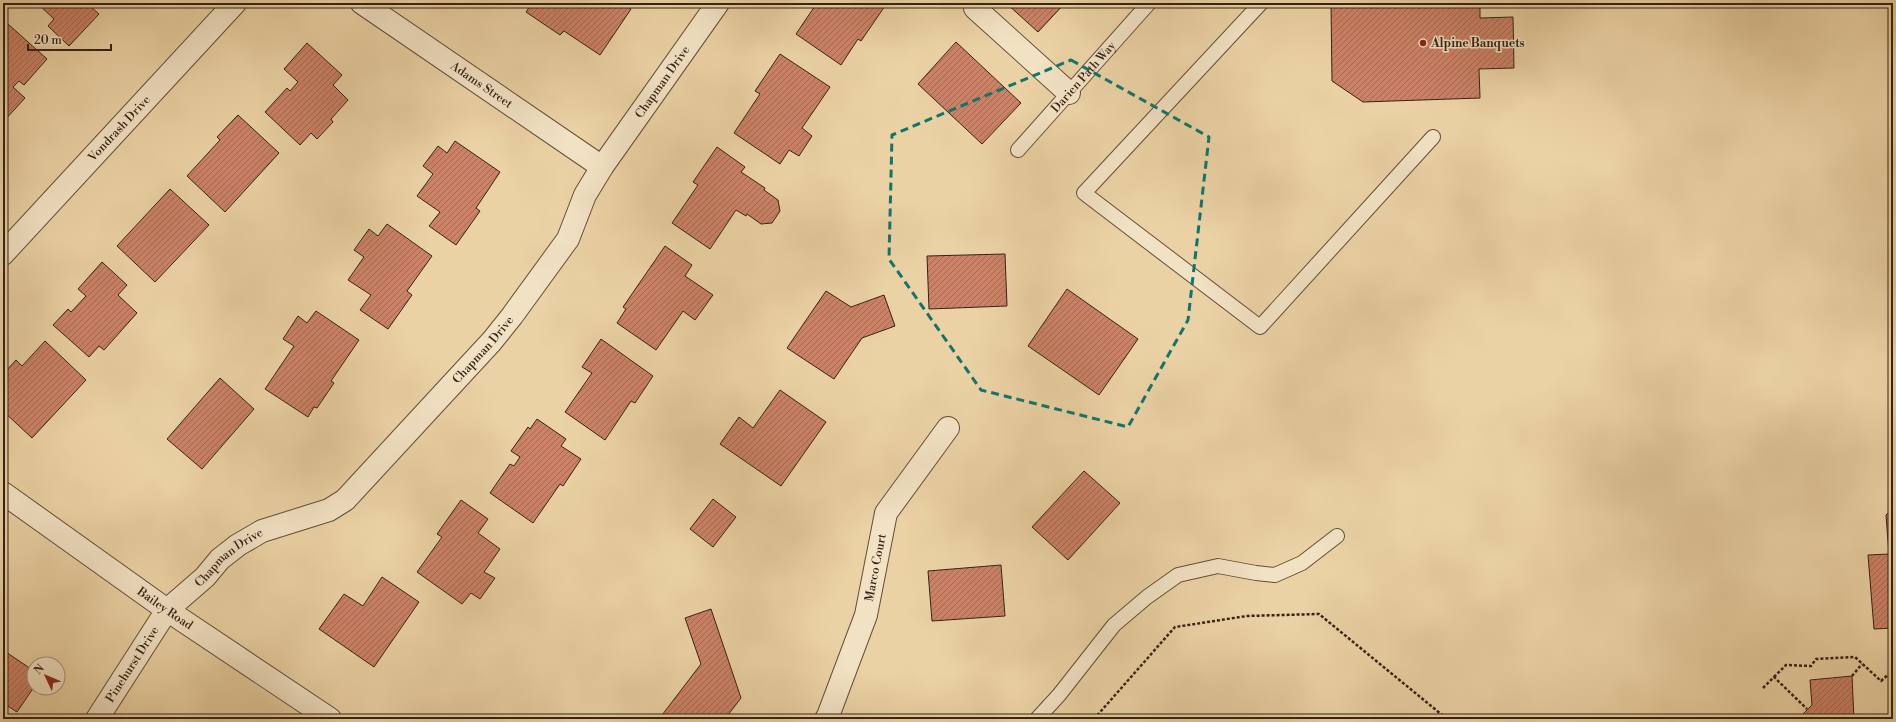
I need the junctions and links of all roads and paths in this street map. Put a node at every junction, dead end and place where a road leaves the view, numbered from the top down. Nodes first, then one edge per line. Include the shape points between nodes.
1 (235, 3) edge
2 (362, 3) edge
3 (1149, 3) edge
4 (1261, 3) edge
5 (717, 5) edge
6 (975, 8) dead end
7 (1069, 93) junction
8 (1433, 137) dead end
9 (1018, 150) dead end
10 (602, 167) junction
11 (3, 254) edge
12 (948, 428) dead end
13 (3, 493) edge
14 (1337, 536) dead end
15 (167, 610) junction
16 (1862, 664) junction
17 (1890, 673) dead end
18 (1852, 676) dead end
19 (1774, 677) junction
20 (1763, 688) dead end
21 (1807, 709) dead end
22 (97, 719) edge
23 (330, 719) edge
24 (826, 719) edge
25 (1037, 719) edge
26 (1094, 719) edge
27 (1447, 719) edge

1 - 11 street, Vondrash Drive
2 - 10 street, Adams Street
3 - 7 lane, Darien Path Way
4 - 8 lane via 1084,193 1260,327
5 - 10 street, Chapman Drive
6 - 7 street
7 - 9 lane, Darien Path Way
10 - 15 street, Chapman Drive via 585,195 568,239 512,316 358,488 329,510 262,531 238,545
12 - 24 street, Marco Court via 886,513 866,615
13 - 15 street, Bailey Road
14 - 25 lane via 1302,564 1275,575 1218,566 1178,575 1114,625 1059,696
15 - 22 street, Pinehurst Drive
15 - 23 street, Bailey Road
16 - 17 path via 1881,681
16 - 18 path
16 - 19 path via 1856,657 1816,659 1811,666 1786,665
19 - 20 path
19 - 21 path
26 - 27 path via 1175,627 1247,616 1319,614

